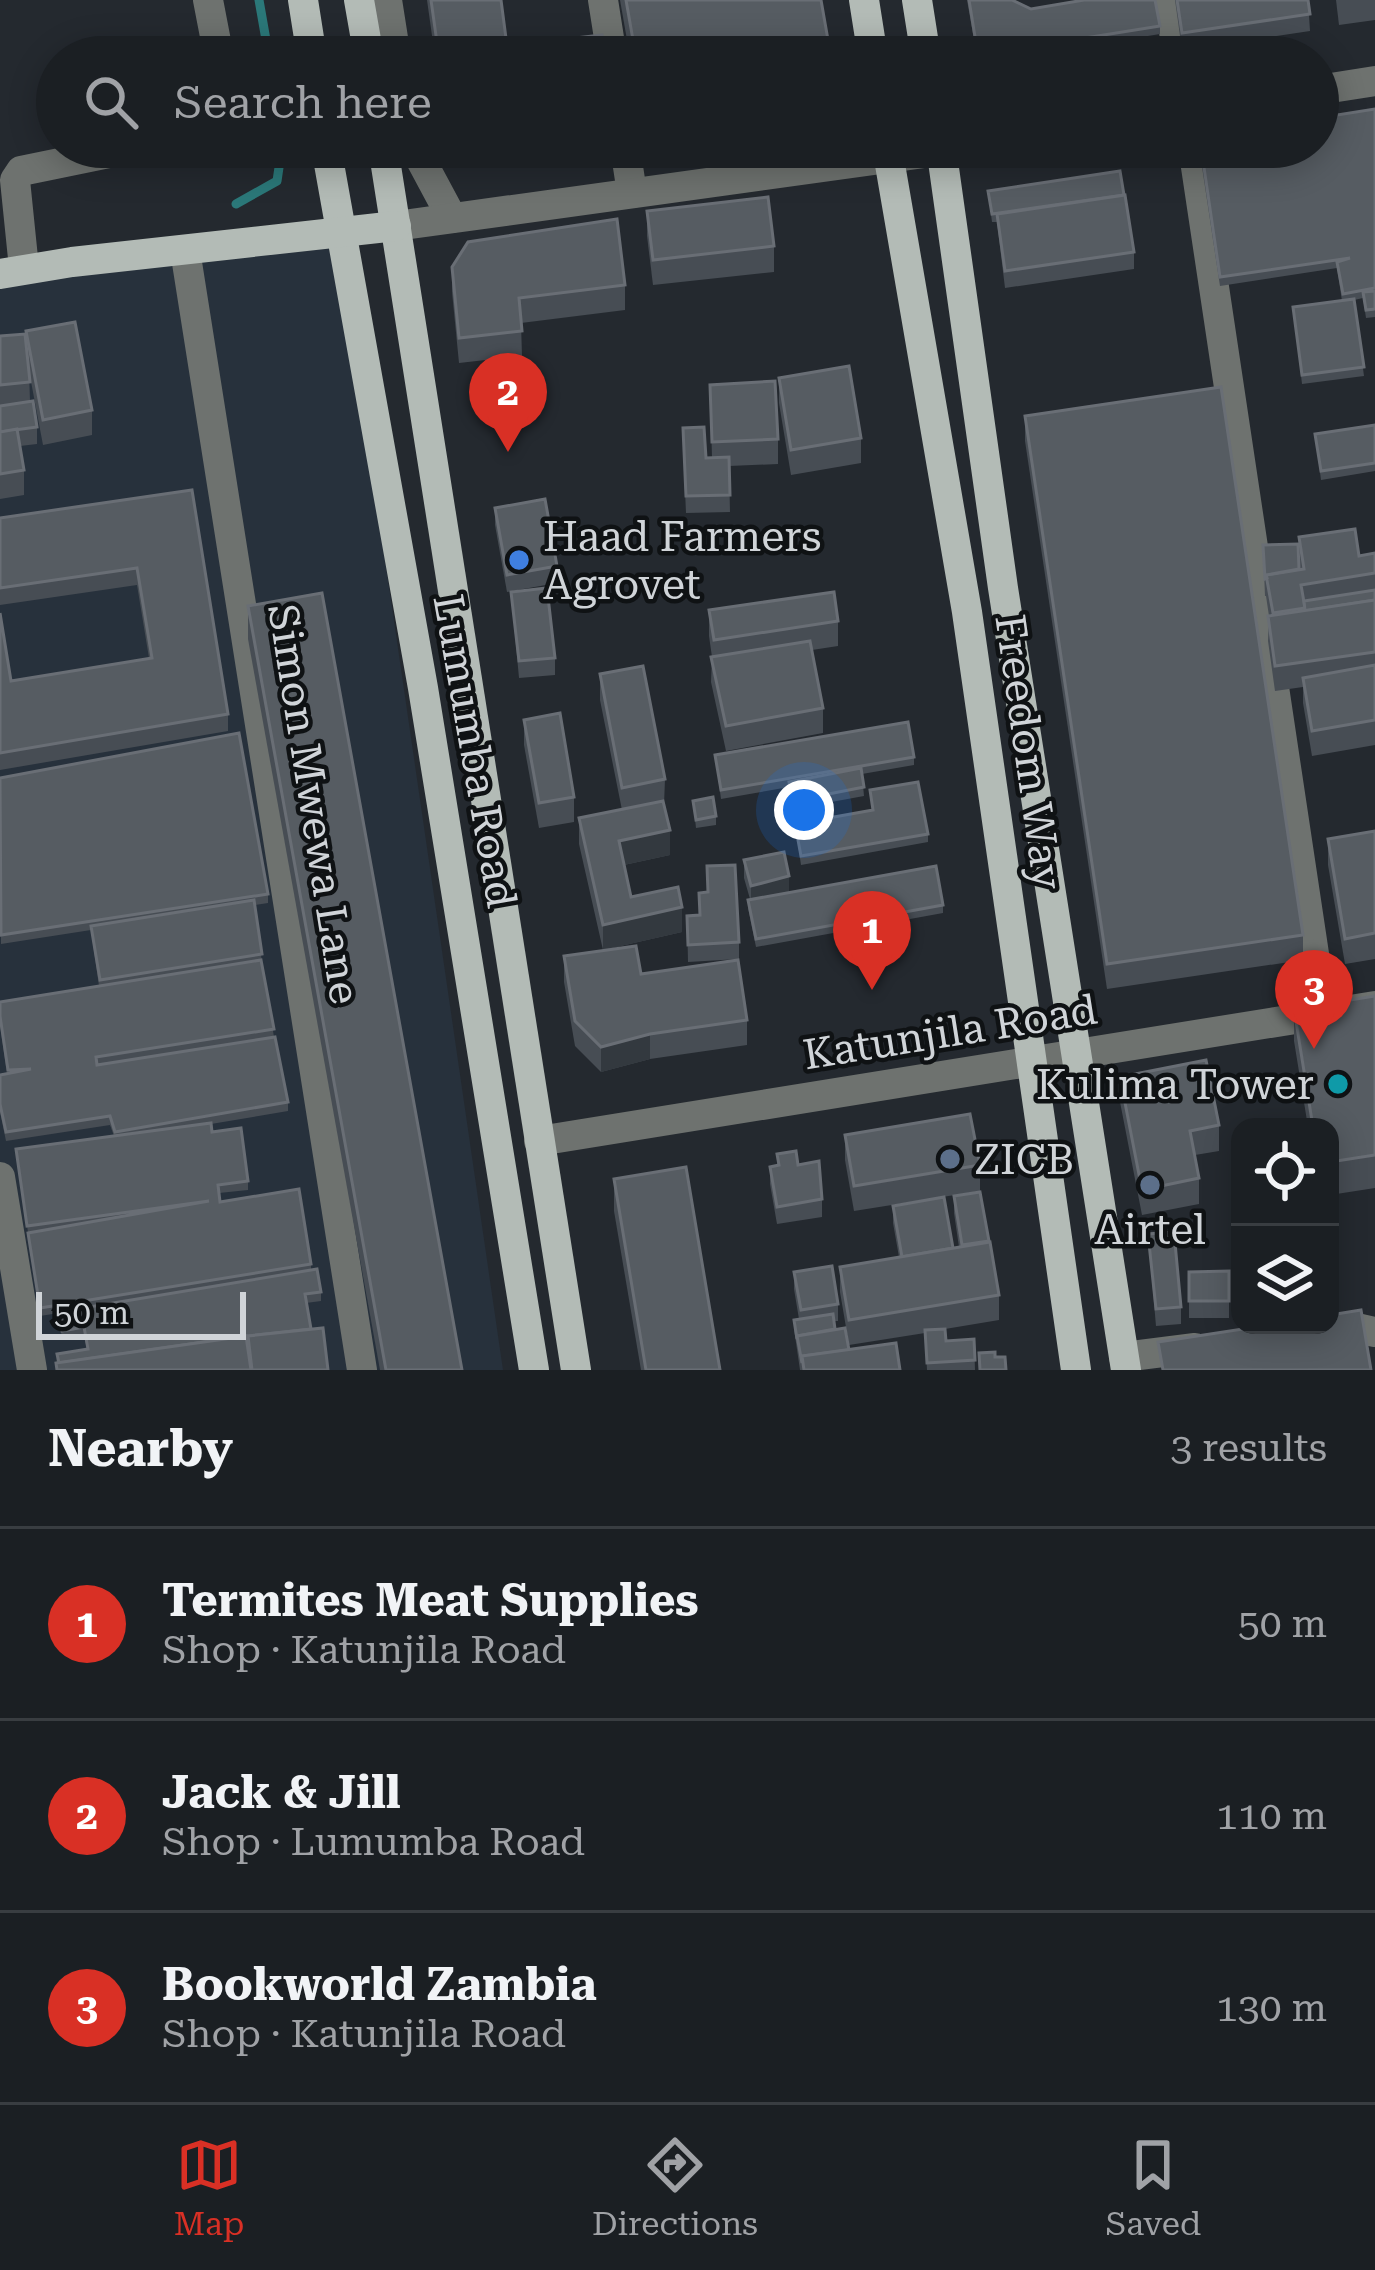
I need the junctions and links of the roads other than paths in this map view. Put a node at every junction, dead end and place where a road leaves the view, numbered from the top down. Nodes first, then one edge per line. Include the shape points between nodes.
1 (208, 0) edge
2 (303, 0) edge
3 (359, 0) edge
4 (387, 0) edge
5 (604, 0) edge
6 (864, 0) edge
7 (917, 0) edge
8 (1169, 0) edge
9 (215, 36) edge
10 (309, 36) edge
11 (365, 36) edge
12 (393, 36) edge
13 (609, 36) edge
14 (870, 36) edge
15 (923, 36) edge
16 (1175, 36) edge
17 (1375, 81) edge
18 (1339, 87) edge
19 (36, 168) edge
20 (329, 168) edge
21 (386, 168) edge
22 (425, 168) edge
23 (628, 168) edge
24 (794, 168) edge
25 (891, 168) edge
26 (952, 168) edge
27 (1196, 168) edge
28 (632, 194) junction
29 (452, 218) junction
30 (396, 226) junction
31 (340, 232) junction
32 (185, 250) junction
33 (12, 271) edge
34 (1375, 1006) edge
35 (1323, 1014) junction
36 (1077, 1054) junction
37 (1030, 1061) junction
38 (539, 1141) junction
39 (0, 1178) edge
40 (1339, 1329) edge
41 (1375, 1333) edge
42 (1215, 1345) edge
43 (1125, 1364) edge
44 (32, 1370) edge
45 (362, 1370) edge
46 (534, 1370) edge
47 (576, 1370) edge
48 (1076, 1370) edge

1 - 9 street
2 - 10 main road
3 - 11 main road
4 - 12 street
5 - 13 street
6 - 14 main road
7 - 15 main road
8 - 16 street
17 - 18 street
19 - 33 street via 14,180
20 - 31 main road, Lumumba Road
21 - 30 main road, Lumumba Road
22 - 29 street
23 - 28 street
24 - 28 street
25 - 37 main road, Freedom Way via 967,612
26 - 36 main road, Freedom Way via 1003,588
27 - 35 street
28 - 29 street
29 - 30 street
30 - 31 main road
30 - 38 main road, Lumumba Road
31 - 32 main road
31 - 46 main road, Lumumba Road
32 - 33 main road
32 - 45 street, Simon Mwewa Lane
34 - 35 street, Katunjila Road
35 - 36 street, Katunjila Road
36 - 37 street, Katunjila Road
36 - 43 main road, Freedom Way
37 - 38 street, Katunjila Road
37 - 48 main road, Freedom Way
38 - 47 main road, Lumumba Road
39 - 44 street
40 - 41 street
42 - 43 street

